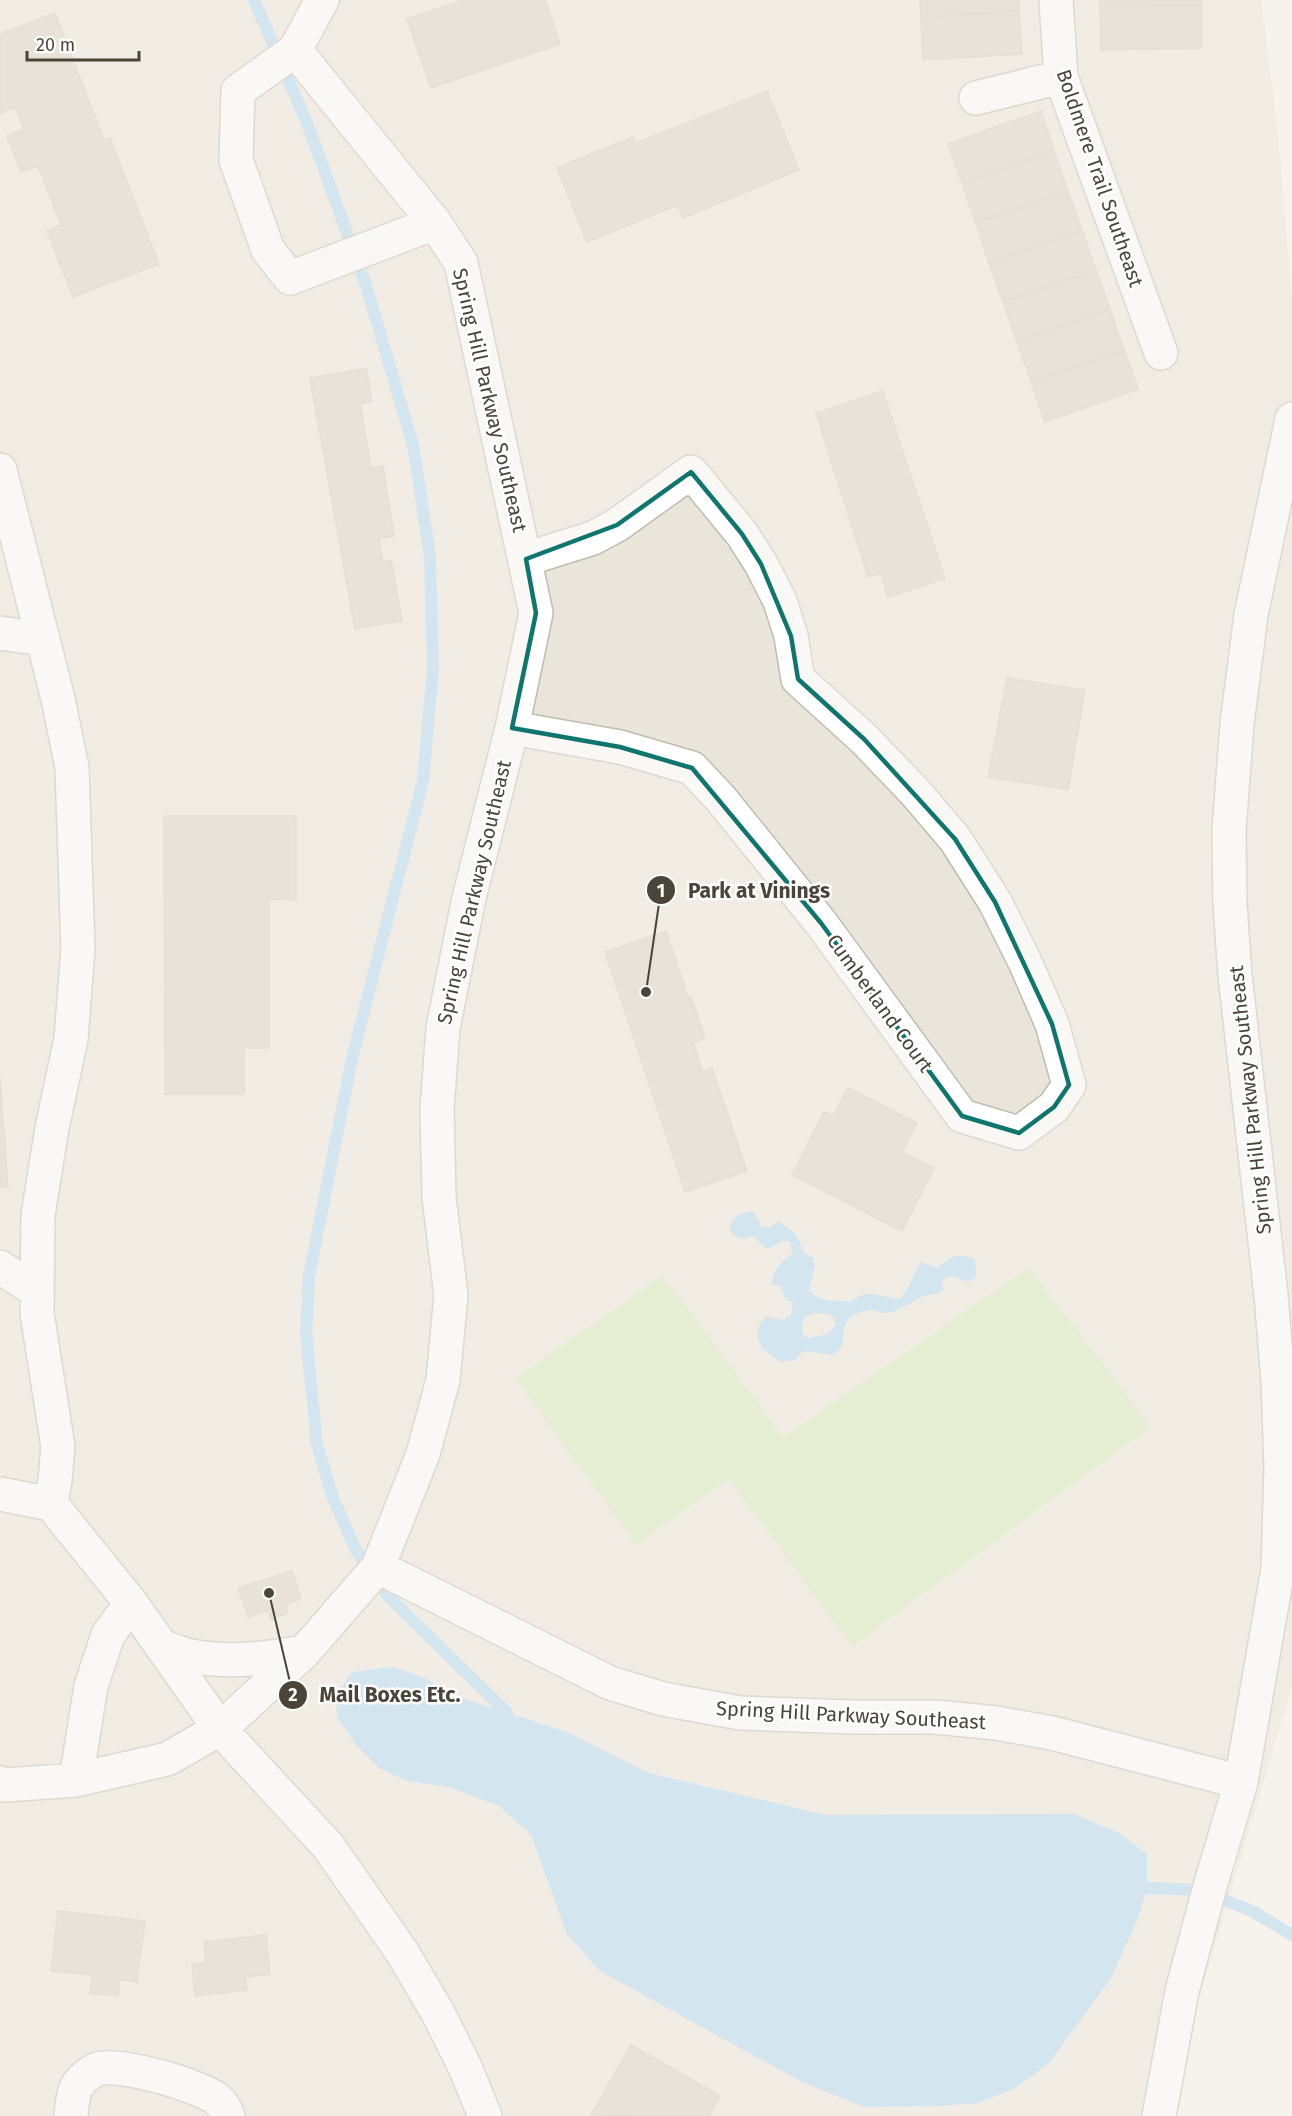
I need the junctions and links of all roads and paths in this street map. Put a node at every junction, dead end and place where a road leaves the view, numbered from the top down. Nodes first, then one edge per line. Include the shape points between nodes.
1 (322, 0) edge
2 (1056, 0) edge
3 (295, 50) junction
4 (1061, 77) junction
5 (976, 98) dead end
6 (435, 223) junction
7 (1161, 353) dead end
8 (1292, 418) edge
9 (0, 470) edge
10 (526, 560) junction
11 (0, 633) edge
12 (43, 639) junction
13 (512, 728) junction
14 (0, 1267) edge
15 (37, 1291) junction
16 (0, 1494) edge
17 (51, 1504) junction
18 (378, 1567) junction
19 (131, 1603) junction
20 (161, 1646) junction
21 (304, 1652) junction
22 (220, 1729) junction
23 (76, 1780) junction
24 (1241, 1782) junction
25 (0, 1783) edge
26 (70, 2116) edge
27 (228, 2116) edge
28 (485, 2116) edge
29 (1159, 2116) edge

1 - 3 street
2 - 4 street, Boldmere Trail Southeast
3 - 6 street, Spring Hill Parkway Southeast
3 - 6 street via 238,91 236,160 268,249 290,278
4 - 5 street
4 - 7 street, Boldmere Trail Southeast
6 - 10 street, Spring Hill Parkway Southeast via 461,263
8 - 24 street, Spring Hill Parkway Southeast via 1251,615 1229,830 1235,975 1271,1295 1281,1468 1278,1569
9 - 12 street
10 - 13 street, Spring Hill Parkway Southeast via 536,614
10 - 13 street, Cumberland Court via 593,538 690,472 742,534 780,601 798,679 915,792 955,839 995,902 1052,1024 1069,1085 1054,1107 1019,1133 962,1116 821,923 692,768 620,747
11 - 12 street
12 - 15 street via 72,767 78,949 71,1039 38,1215
13 - 18 street, Spring Hill Parkway Southeast via 469,898 443,1028 437,1109 439,1197 451,1295 443,1380 423,1454
14 - 15 street
15 - 17 street via 58,1447
16 - 17 street
17 - 19 street
18 - 21 street, Spring Hill Parkway Southeast
18 - 24 street, Spring Hill Parkway Southeast via 610,1683 663,1699 740,1713 936,1717 996,1723 1052,1733
19 - 20 street
19 - 23 street via 108,1635 91,1686
20 - 21 street via 196,1657 233,1659
20 - 22 street
21 - 22 street, Spring Hill Parkway Southeast
22 - 23 street, Spring Hill Parkway Southeast via 167,1759
22 - 28 street via 328,1846 402,1952 438,2013
23 - 25 street, Spring Hill Parkway Southeast
24 - 29 street, Spring Hill Parkway Southeast via 1182,1991
26 - 27 street via 74,2089 98,2068 127,2069 187,2084 218,2100

